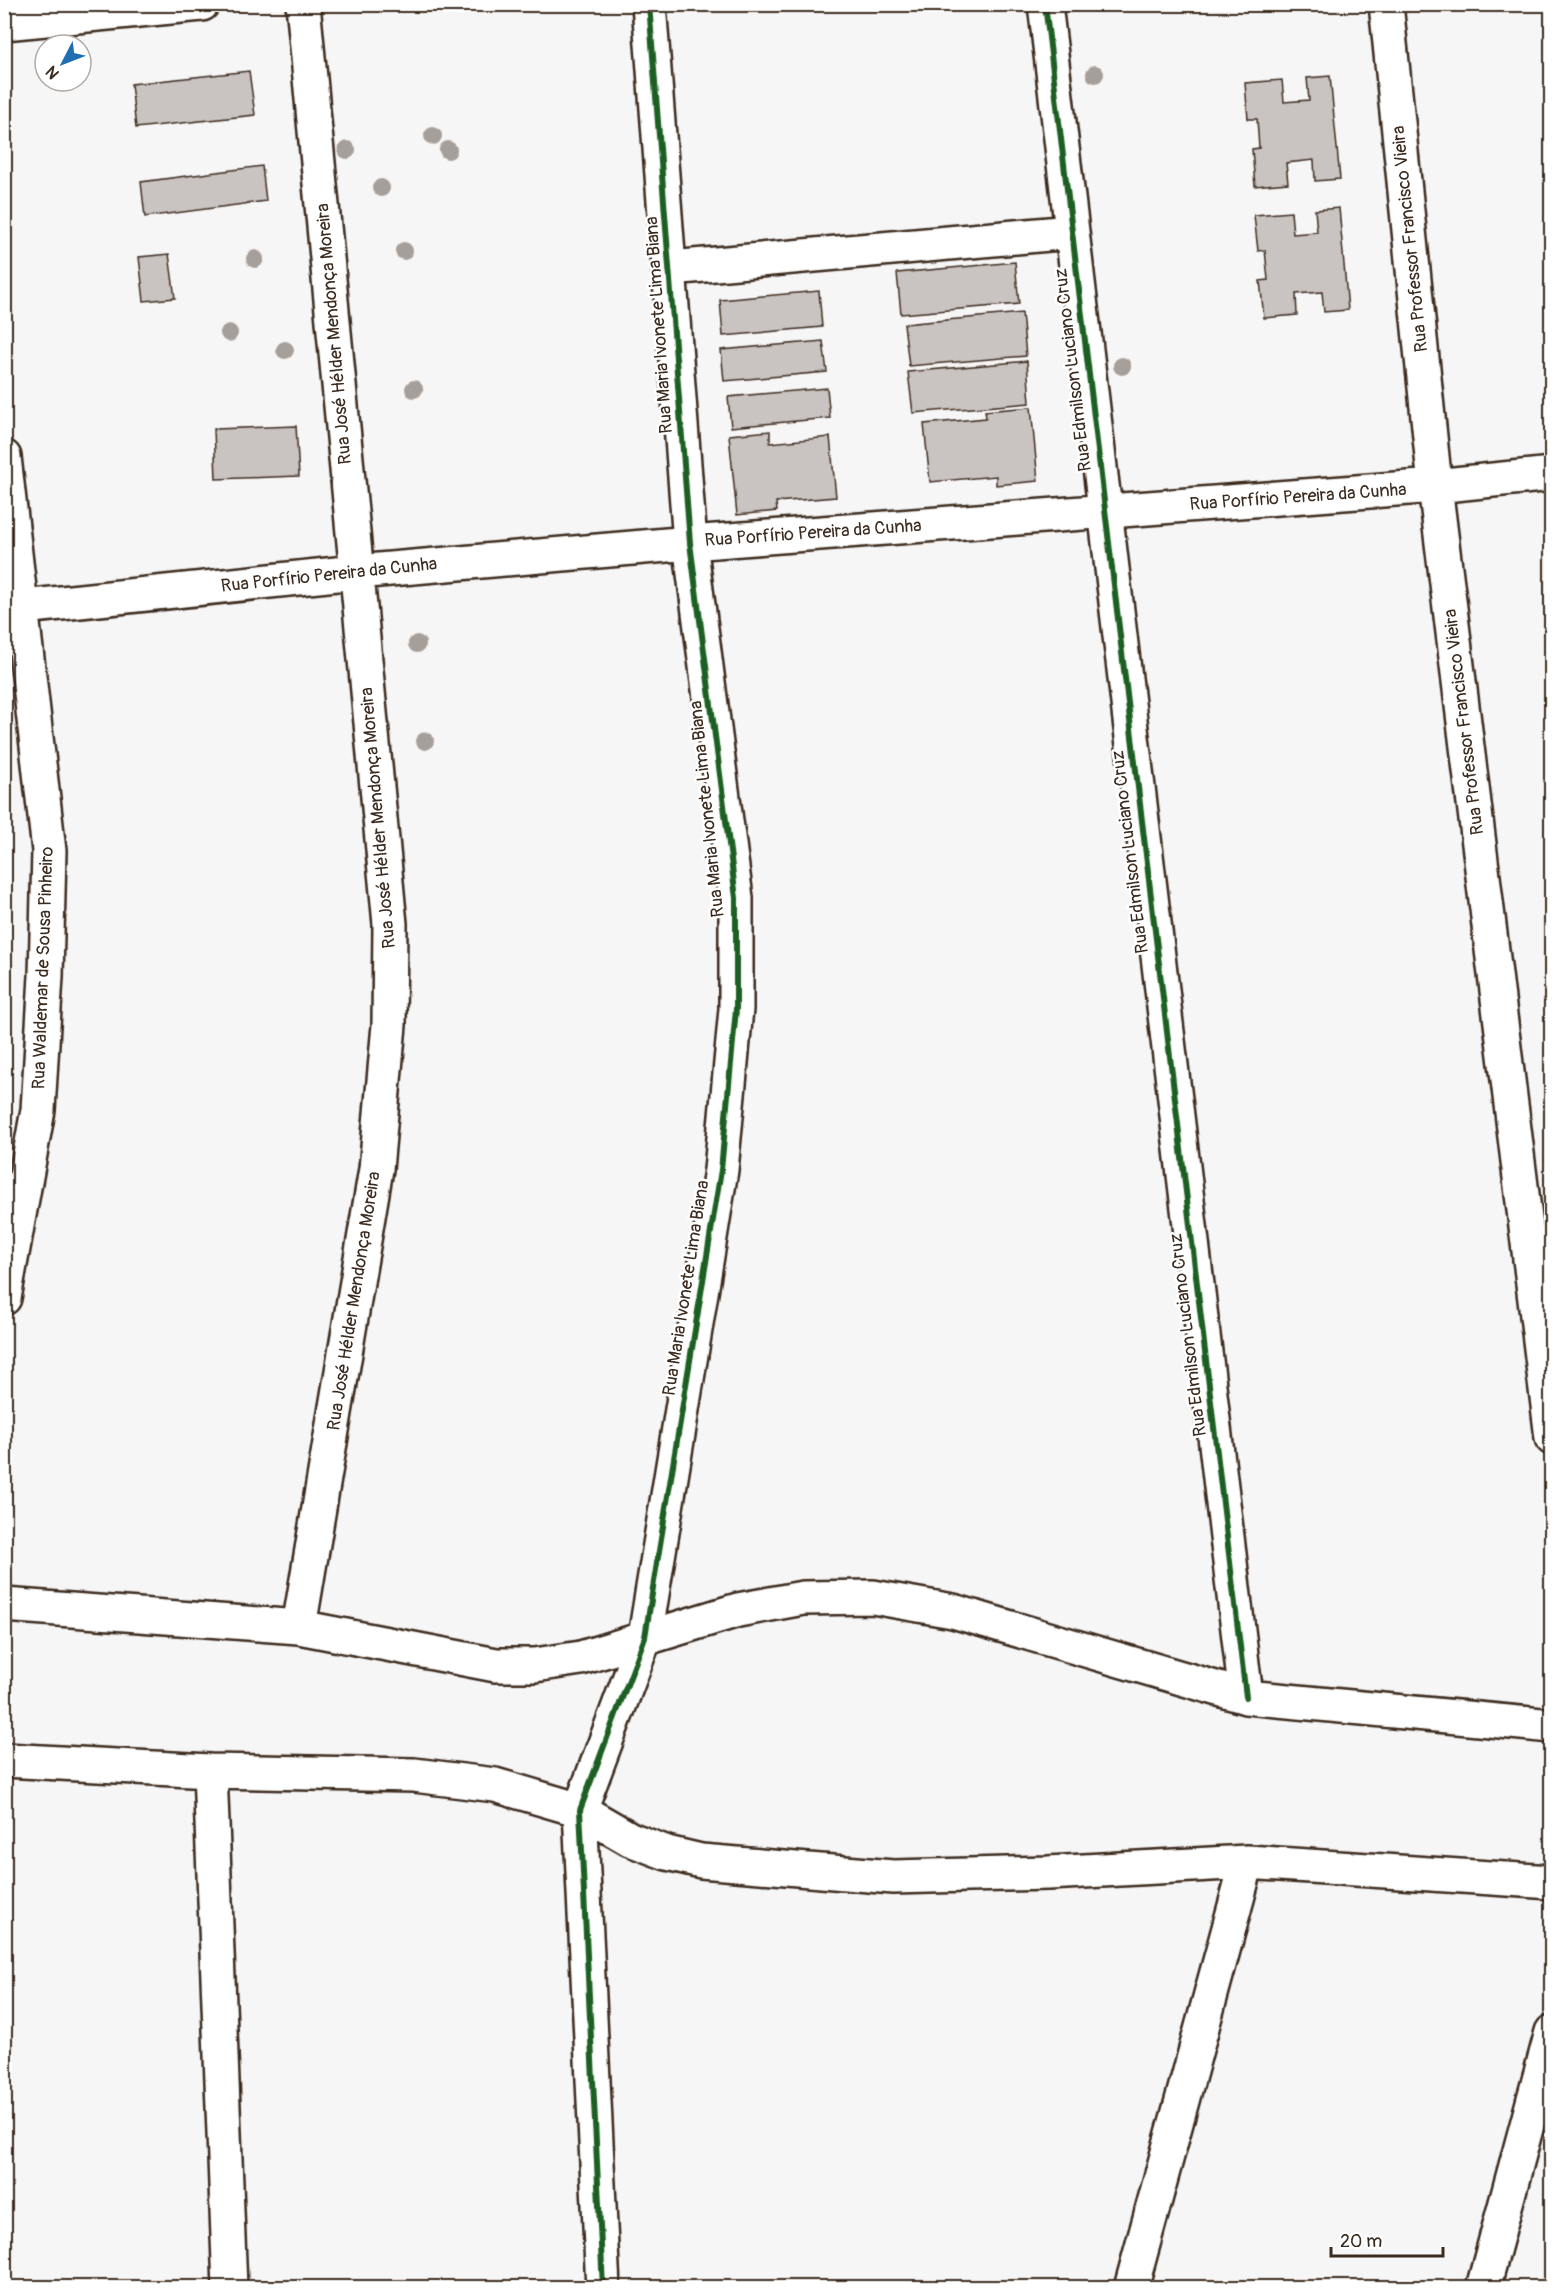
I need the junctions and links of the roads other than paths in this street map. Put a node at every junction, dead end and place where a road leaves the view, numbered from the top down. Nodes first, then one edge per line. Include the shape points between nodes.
1 (202, 4) edge
2 (303, 4) edge
3 (649, 4) edge
4 (1045, 4) edge
5 (1386, 4) edge
6 (4, 23) edge
7 (1071, 232) junction
8 (670, 268) junction
9 (4, 457) edge
10 (1551, 474) edge
11 (1435, 486) junction
12 (1105, 512) junction
13 (690, 543) junction
14 (356, 572) junction
15 (14, 608) edge
16 (4, 1298) edge
17 (1551, 1438) edge
18 (4, 1605) edge
19 (299, 1627) junction
20 (645, 1637) junction
21 (1246, 1697) junction
22 (1551, 1726) edge
23 (4, 1760) edge
24 (210, 1770) junction
25 (580, 1810) junction
26 (1247, 1862) junction
27 (1551, 1882) edge
28 (1551, 2032) edge
29 (230, 2288) edge
30 (603, 2288) edge
31 (1131, 2288) edge
32 (1483, 2288) edge

1 - 6 street
2 - 14 street, Rua José Hélder Mendonça Moreira
3 - 8 street, Rua Maria Ivonete Lima Biana
4 - 7 street, Rua Edmilson Luciano Cruz
5 - 11 street, Rua Professor Francisco Vieira
7 - 8 street
7 - 12 street, Rua Edmilson Luciano Cruz
8 - 13 street, Rua Maria Ivonete Lima Biana
9 - 15 street, Rua Waldemar de Sousa Pinheiro
10 - 11 street, Rua Porfírio Pereira da Cunha
11 - 12 street, Rua Porfírio Pereira da Cunha
11 - 17 street, Rua Professor Francisco Vieira
12 - 13 street, Rua Porfírio Pereira da Cunha
12 - 21 street, Rua Edmilson Luciano Cruz
13 - 14 street, Rua Porfírio Pereira da Cunha
13 - 20 street, Rua Maria Ivonete Lima Biana via 736,898 736,1009 721,1170
14 - 15 street, Rua Porfírio Pereira da Cunha
14 - 19 street, Rua José Hélder Mendonça Moreira via 390,924 389,1025 376,1169
15 - 16 street, Rua Waldemar de Sousa Pinheiro via 49,851 38,1110
18 - 19 street
19 - 20 street via 496,1665 535,1665 581,1658
20 - 21 street via 738,1610 803,1598 873,1597 953,1611
20 - 25 street, Rua Maria Ivonete Lima Biana
21 - 22 street
23 - 24 street
24 - 25 street via 414,1775 495,1785
24 - 29 street
25 - 26 street via 630,1839 701,1861 893,1877
25 - 30 street
26 - 27 street
26 - 31 street
28 - 32 street

